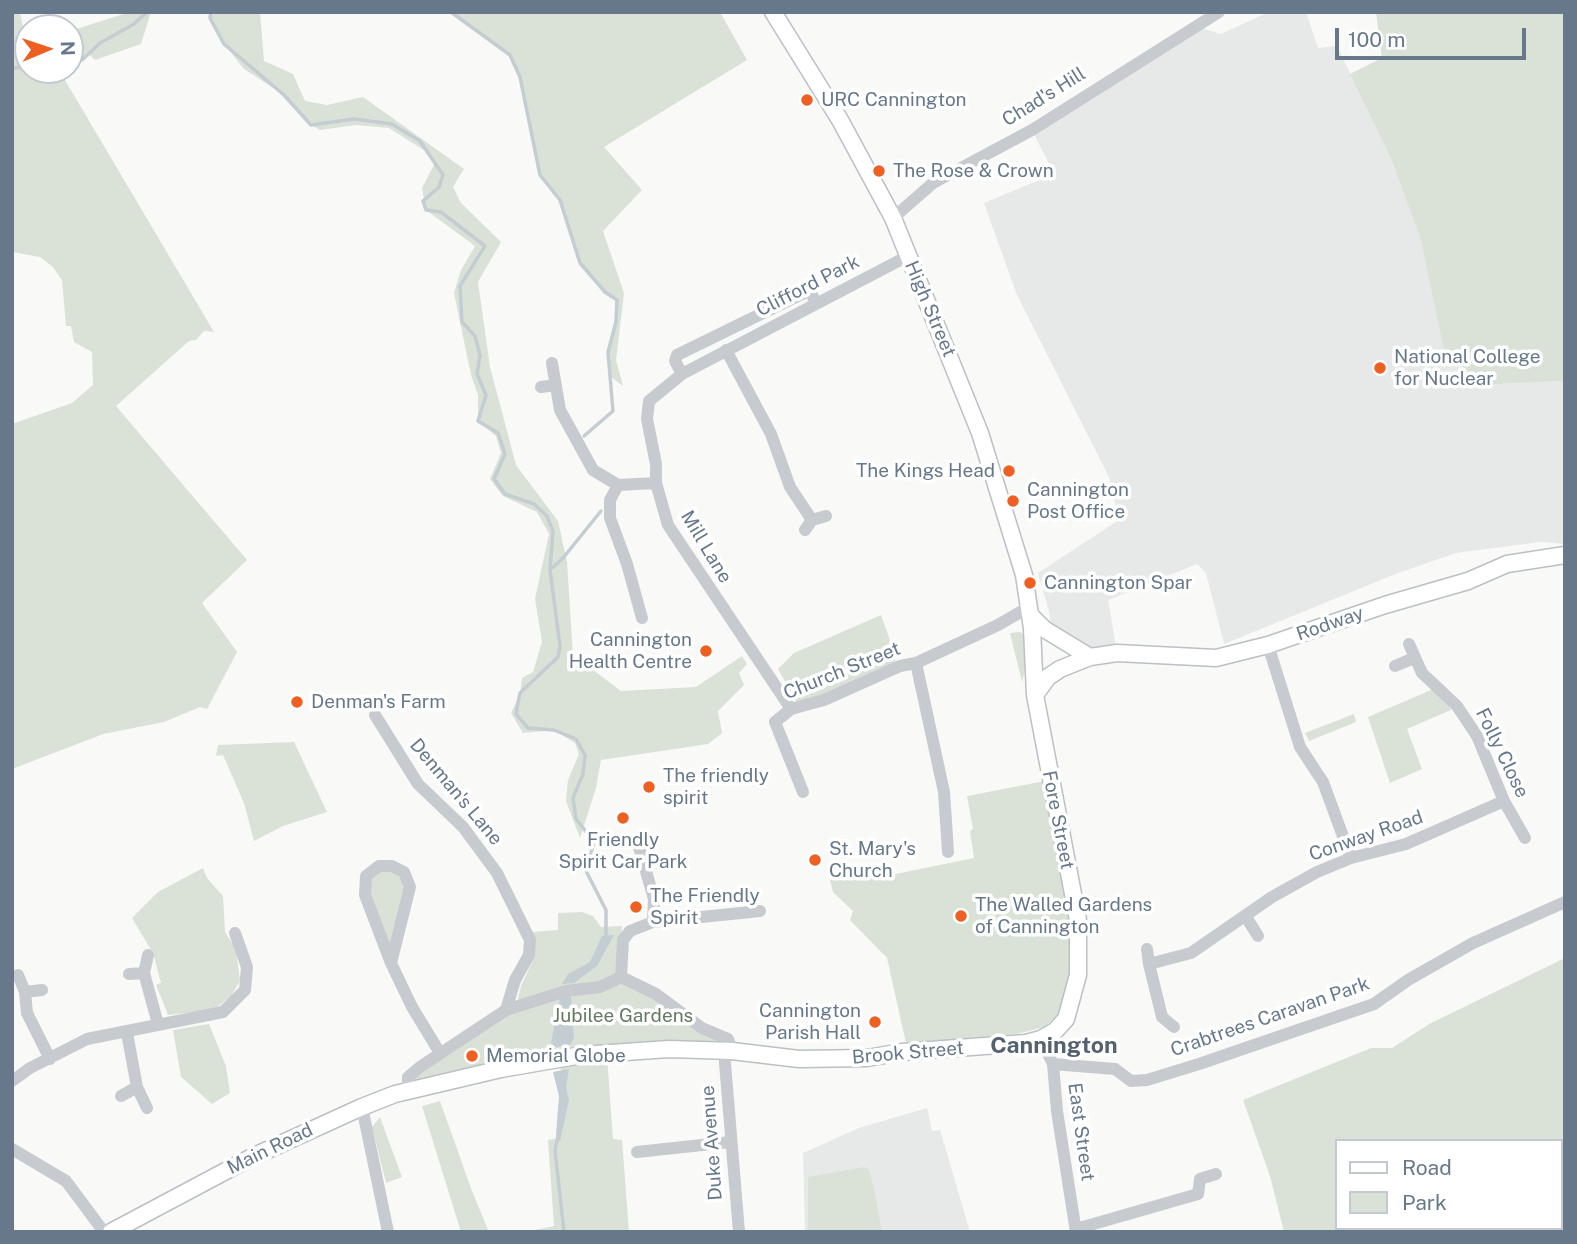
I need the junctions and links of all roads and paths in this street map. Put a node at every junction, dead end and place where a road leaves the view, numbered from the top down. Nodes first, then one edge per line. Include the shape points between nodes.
1 (773, 12) edge
2 (1219, 12) edge
3 (893, 218) junction
4 (908, 256) junction
5 (816, 303) junction
6 (726, 350) junction
7 (552, 363) dead end
8 (682, 373) junction
9 (556, 385) junction
10 (541, 387) dead end
11 (660, 388) joint
12 (656, 483) junction
13 (618, 485) junction
14 (826, 516) dead end
15 (1565, 555) edge
16 (1030, 617) junction
17 (642, 618) dead end
18 (1409, 644) dead end
19 (1268, 645) junction
20 (1090, 657) junction
21 (1414, 658) junction
22 (916, 663) junction
23 (1395, 666) dead end
24 (1035, 695) junction
25 (791, 709) junction
26 (375, 715) dead end
27 (803, 792) dead end
28 (1504, 801) junction
29 (1525, 838) dead end
30 (637, 840) dead end
31 (948, 852) dead end
32 (1351, 858) junction
33 (1565, 902) edge
34 (760, 911) dead end
35 (1246, 917) junction
36 (653, 922) junction
37 (235, 933) dead end
38 (1258, 936) dead end
39 (1147, 949) dead end
40 (148, 955) dead end
41 (391, 962) junction
42 (1149, 964) junction
43 (144, 973) junction
44 (129, 974) dead end
45 (18, 975) dead end
46 (621, 976) junction
47 (42, 990) dead end
48 (25, 992) junction
49 (506, 1010) junction
50 (158, 1024) junction
51 (1174, 1027) dead end
52 (127, 1033) junction
53 (1041, 1040) junction
54 (728, 1051) junction
55 (440, 1053) junction
56 (50, 1059) junction
57 (1053, 1064) junction
58 (12, 1081) edge
59 (437, 1084) joint
60 (137, 1087) junction
61 (408, 1092) junction
62 (121, 1096) dead end
63 (147, 1108) dead end
64 (362, 1108) junction
65 (730, 1142) junction
66 (13, 1150) edge
67 (637, 1152) dead end
68 (1216, 1174) dead end
69 (1076, 1230) edge
70 (104, 1232) edge
71 (111, 1232) edge
72 (388, 1232) edge
73 (739, 1232) edge

1 - 3 street, High Street via 840,120
2 - 3 street, Chad's Hill via 1032,130 933,183
3 - 4 street, High Street
4 - 5 street, Clifford Park
4 - 16 street, High Street via 980,433 1024,575
5 - 6 street, Clifford Park
5 - 8 street via 810,290 677,355 675,361
6 - 8 street, Clifford Park
6 - 14 street via 771,434 809,525
7 - 9 street
8 - 11 street, Clifford Park
9 - 10 street
9 - 13 street via 566,425 593,470
11 - 12 street, Mill Lane via 649,401 647,419
12 - 13 street
12 - 25 street, Mill Lane via 668,525
13 - 17 street via 610,500 610,518
15 - 19 street, Rodway via 1507,564 1468,581
16 - 20 street
16 - 22 street, Church Street via 998,625
16 - 24 street, Fore Street
18 - 21 street, Folly Close
19 - 20 street, Rodway via 1216,658 1118,653
19 - 32 street via 1300,747 1323,782
20 - 24 street, Rodway via 1054,673
21 - 23 street
21 - 28 street, Folly Close via 1422,673 1470,724
22 - 25 street, Church Street
22 - 31 street, Church Street via 944,792
24 - 53 street, Fore Street via 1080,950 1074,998 1066,1019
25 - 27 street, Church Street via 775,722
26 - 49 street, Denman's Lane via 418,784 463,827 497,873 530,940 529,955 514,980
28 - 29 street, Folly Close
28 - 32 street, Conway Road via 1406,844
30 - 36 street via 654,898
32 - 35 street, Conway Road via 1272,897
33 - 57 street, Crabtrees Caravan Park via 1473,943 1374,1004 1199,1064 1131,1081 1115,1069
34 - 36 street
35 - 38 street
35 - 42 street, Conway Road via 1191,953
36 - 46 street via 630,931 623,940
37 - 50 street via 247,967 244,989 223,1012
39 - 42 street
40 - 43 street
41 - 41 street via 410,887 404,872 379,866 366,876 365,895
41 - 55 street
42 - 51 street via 1162,1017
43 - 44 street
43 - 50 street
45 - 48 street
46 - 49 street via 600,986 566,990
46 - 54 street via 656,994 702,1028 729,1039
47 - 48 street
48 - 56 street via 27,1013
49 - 55 street
50 - 52 street
52 - 56 street via 87,1040
52 - 60 street
53 - 54 street, Brook Street via 842,1059
53 - 57 street, East Street
54 - 59 street, Brook Street via 669,1049 582,1055
54 - 65 street, Duke Avenue
55 - 61 street via 408,1077
56 - 58 street
57 - 69 street, East Street
59 - 61 street, Main Road
60 - 62 street
60 - 63 street
61 - 64 street, Main Road
64 - 71 street, Main Road via 252,1157
64 - 72 street
65 - 67 street
65 - 73 street, Duke Avenue
66 - 70 street via 66,1181
68 - 69 street via 1200,1179 1198,1195

